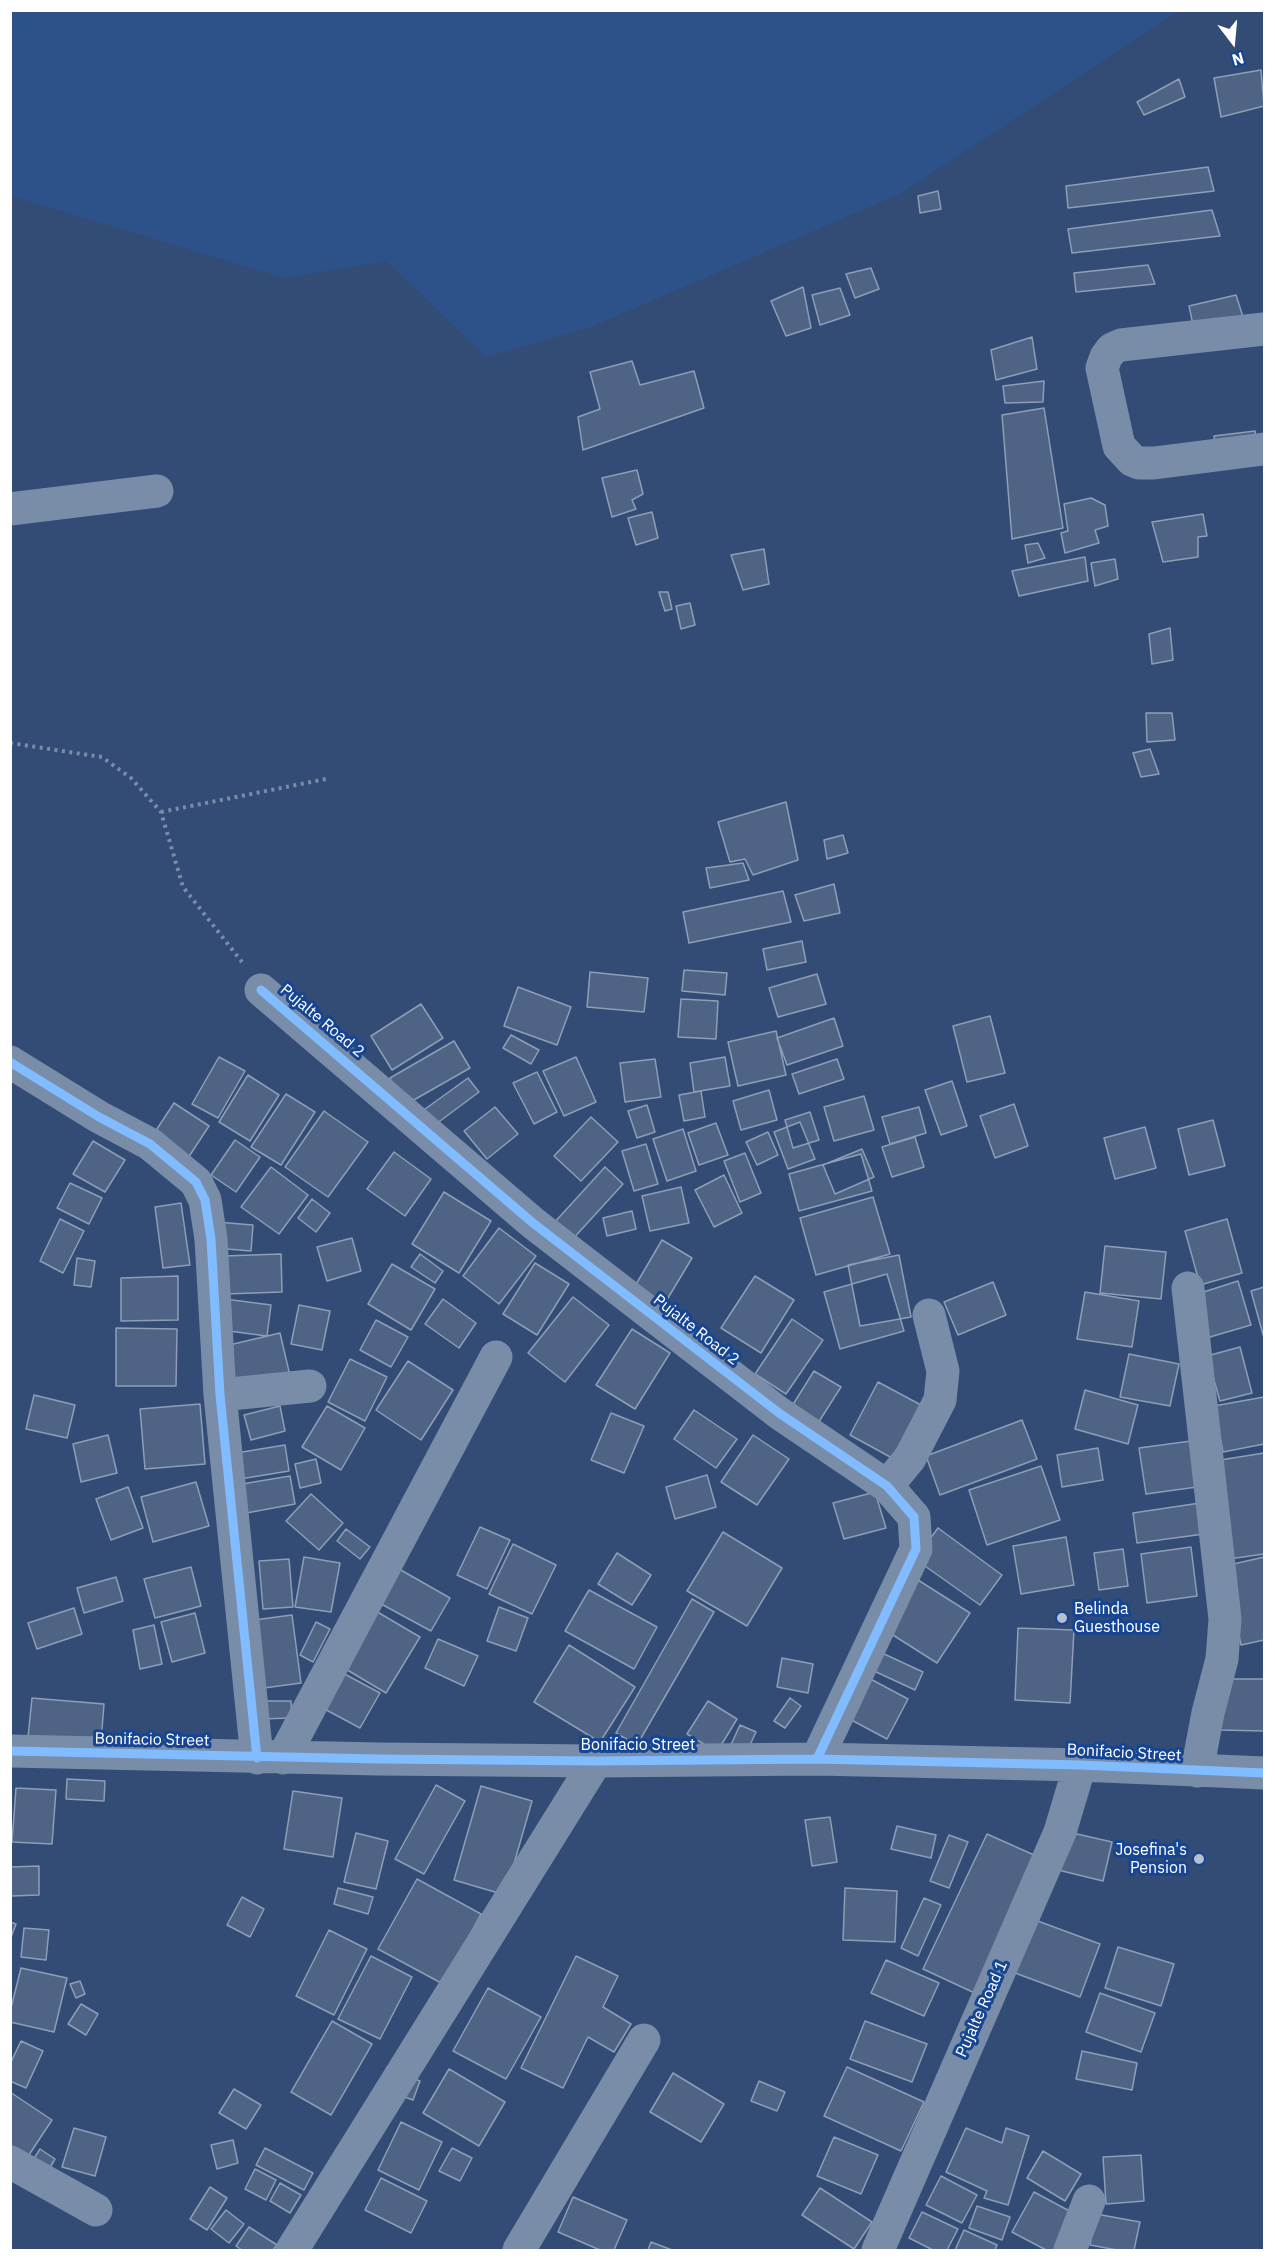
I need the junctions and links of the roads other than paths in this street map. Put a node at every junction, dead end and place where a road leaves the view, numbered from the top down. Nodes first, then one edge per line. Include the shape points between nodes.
1 (1264, 329) edge
2 (1264, 449) edge
3 (158, 491) dead end
4 (10, 509) edge
5 (261, 990) road end
6 (10, 1062) edge
7 (1188, 1288) dead end
8 (929, 1315) dead end
9 (496, 1357) dead end
10 (310, 1386) dead end
11 (220, 1395) junction
12 (887, 1486) junction
13 (10, 1751) edge
14 (270, 1758) junction
15 (817, 1759) junction
16 (596, 1761) junction
17 (1080, 1765) junction
18 (1197, 1771) junction
19 (1264, 1773) edge
20 (644, 2040) dead end
21 (10, 2162) edge
22 (1089, 2201) dead end
23 (96, 2210) dead end
24 (292, 2250) edge
25 (519, 2250) edge
26 (878, 2250) edge
27 (1070, 2250) edge

1 - 2 street via 1121,345 1112,349 1102,368 1119,446 1132,460 1154,463
3 - 4 street
5 - 12 street, Pujalte Road 2 via 534,1223 770,1407
6 - 11 street via 99,1118 150,1144 200,1188 211,1239
7 - 18 street via 1225,1619 1222,1659
8 - 12 street via 942,1371 940,1400 910,1458
9 - 14 street
10 - 11 street
11 - 14 street
12 - 15 street, Pujalte Road 2 via 914,1517 916,1549
13 - 14 street, Bonifacio Street
14 - 16 street, Bonifacio Street
15 - 16 street, Bonifacio Street
15 - 17 street, Bonifacio Street
16 - 24 street
17 - 18 street, Bonifacio Street
17 - 26 street, Pujalte Road 1 via 1060,1832
18 - 19 street, Bonifacio Street
20 - 25 street
21 - 23 street
22 - 27 street

